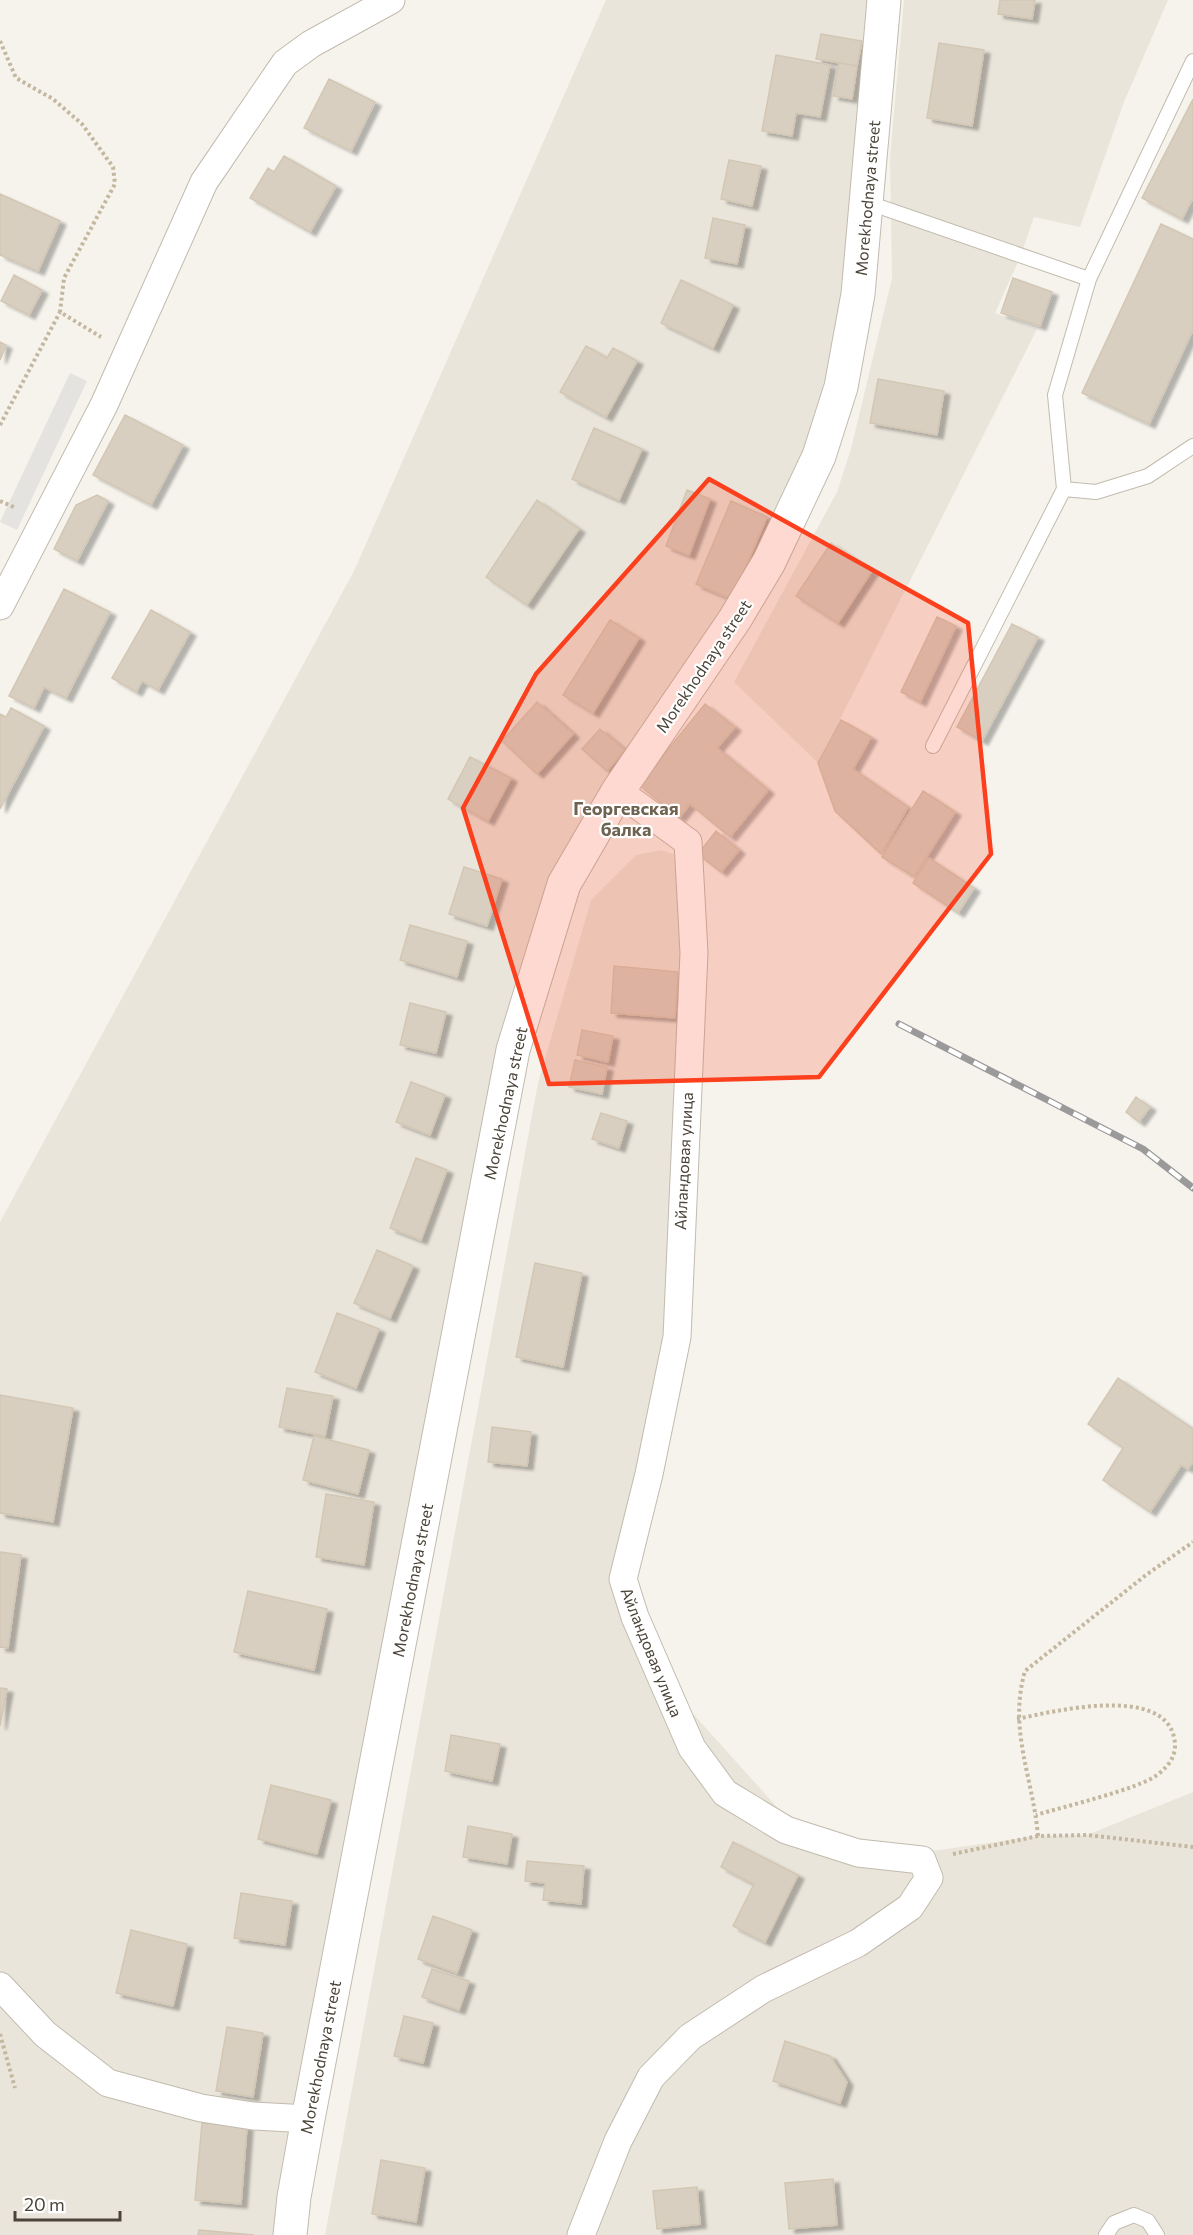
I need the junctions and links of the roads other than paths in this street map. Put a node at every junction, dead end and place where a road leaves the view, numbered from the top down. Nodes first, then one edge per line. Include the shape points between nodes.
1 (391, 0) edge
2 (884, 0) edge
3 (1193, 61) edge
4 (866, 202) junction
5 (1089, 279) junction
6 (1193, 446) edge
7 (1064, 489) junction
8 (0, 606) edge
9 (933, 746) dead end
10 (618, 791) junction
11 (0, 1986) edge
12 (308, 2119) junction
13 (290, 2235) edge
14 (581, 2235) edge
15 (1106, 2235) edge
16 (1157, 2235) edge

1 - 8 street via 311,44 285,63 204,182 104,405
2 - 4 street, Morekhodnaya street
3 - 5 lane
4 - 5 lane
4 - 10 street, Morekhodnaya street via 858,294 841,387 819,456 764,572
5 - 7 lane via 1055,395
6 - 7 lane via 1148,476 1096,492
7 - 9 lane
10 - 12 street, Morekhodnaya street via 564,884 513,1050
10 - 14 street, Айландовая улица via 688,842 694,953 677,1337 623,1579 634,1617 692,1748 725,1793 786,1830 858,1853 922,1860 929,1878 910,1907 858,1943 763,1989 690,2037 651,2077 618,2140
11 - 12 street via 45,2034 108,2083 201,2108
12 - 13 street, Morekhodnaya street
15 - 16 lane via 1114,2223 1134,2215 1148,2221

